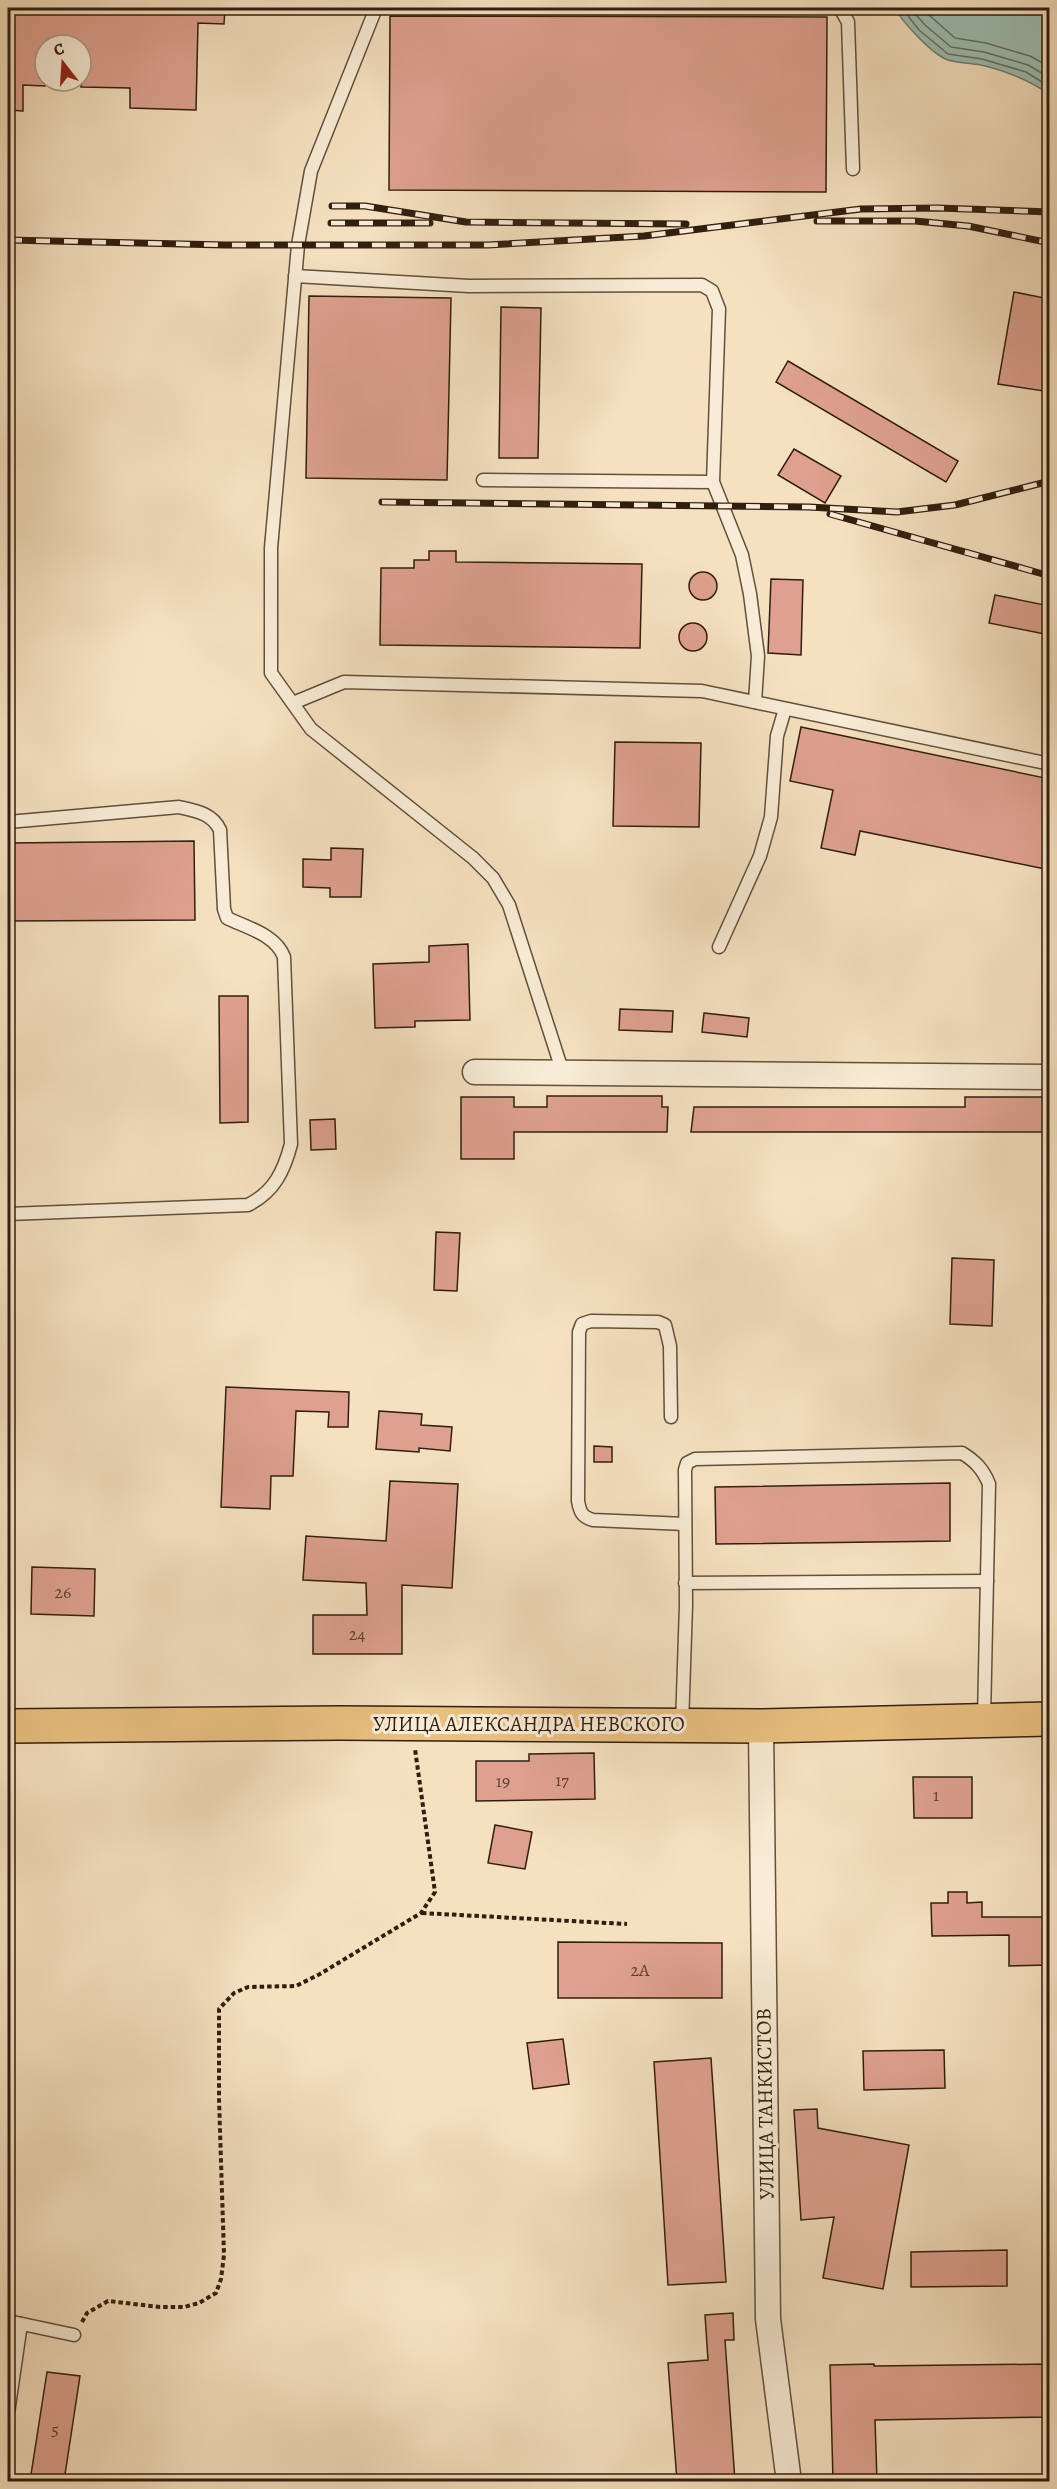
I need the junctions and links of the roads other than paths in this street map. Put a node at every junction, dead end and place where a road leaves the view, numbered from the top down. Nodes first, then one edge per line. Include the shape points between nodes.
1 (376, 8) edge
2 (840, 8) edge
3 (854, 170) dead end
4 (295, 276) junction
5 (483, 480) dead end
6 (713, 482) junction
7 (754, 702) junction
8 (293, 703) junction
9 (785, 709) junction
10 (1050, 764) edge
11 (8, 822) edge
12 (719, 947) dead end
13 (476, 1072) dead end
14 (563, 1073) junction
15 (1050, 1077) edge
16 (8, 1214) edge
17 (671, 1417) dead end
18 (685, 1524) junction
19 (987, 1581) junction
20 (686, 1583) junction
21 (1050, 1719) edge
22 (984, 1721) junction
23 (682, 1725) junction
24 (8, 1726) edge
25 (760, 1726) junction
26 (8, 2321) edge
27 (21, 2324) junction
28 (74, 2335) road end
29 (8, 2413) edge
30 (789, 2481) edge

1 - 4 lane via 311,171
2 - 3 lane via 848,22
4 - 6 lane via 469,286 702,285 712,291 719,309
4 - 8 lane via 271,548 271,672
5 - 6 lane
6 - 7 lane via 742,555 750,594 758,656
7 - 8 lane via 702,691 344,682
7 - 9 lane
8 - 14 lane via 311,729 493,878 521,937
9 - 10 lane
9 - 12 lane via 777,736 771,817 760,856
11 - 16 lane via 179,807 207,815 216,822 220,830 227,918 272,939 284,957 291,1144 277,1182 262,1198 248,1205
13 - 14 street
14 - 15 street
17 - 18 lane via 670,1346 665,1325 591,1321 582,1324 580,1511 593,1520
18 - 19 lane via 684,1470 687,1463 695,1460 962,1453 974,1460 989,1484
18 - 20 lane
19 - 20 lane
19 - 22 lane
20 - 23 lane
21 - 22 main road, УЛИЦА АЛЕКСАНДРА НЕВСКОГО
22 - 25 main road, УЛИЦА АЛЕКСАНДРА НЕВСКОГО
23 - 24 main road, УЛИЦА АЛЕКСАНДРА НЕВСКОГО
23 - 25 main road, УЛИЦА АЛЕКСАНДРА НЕВСКОГО
25 - 30 street, УЛИЦА ТАНКИСТОВ via 768,2319
26 - 27 lane
27 - 28 lane
27 - 29 lane

